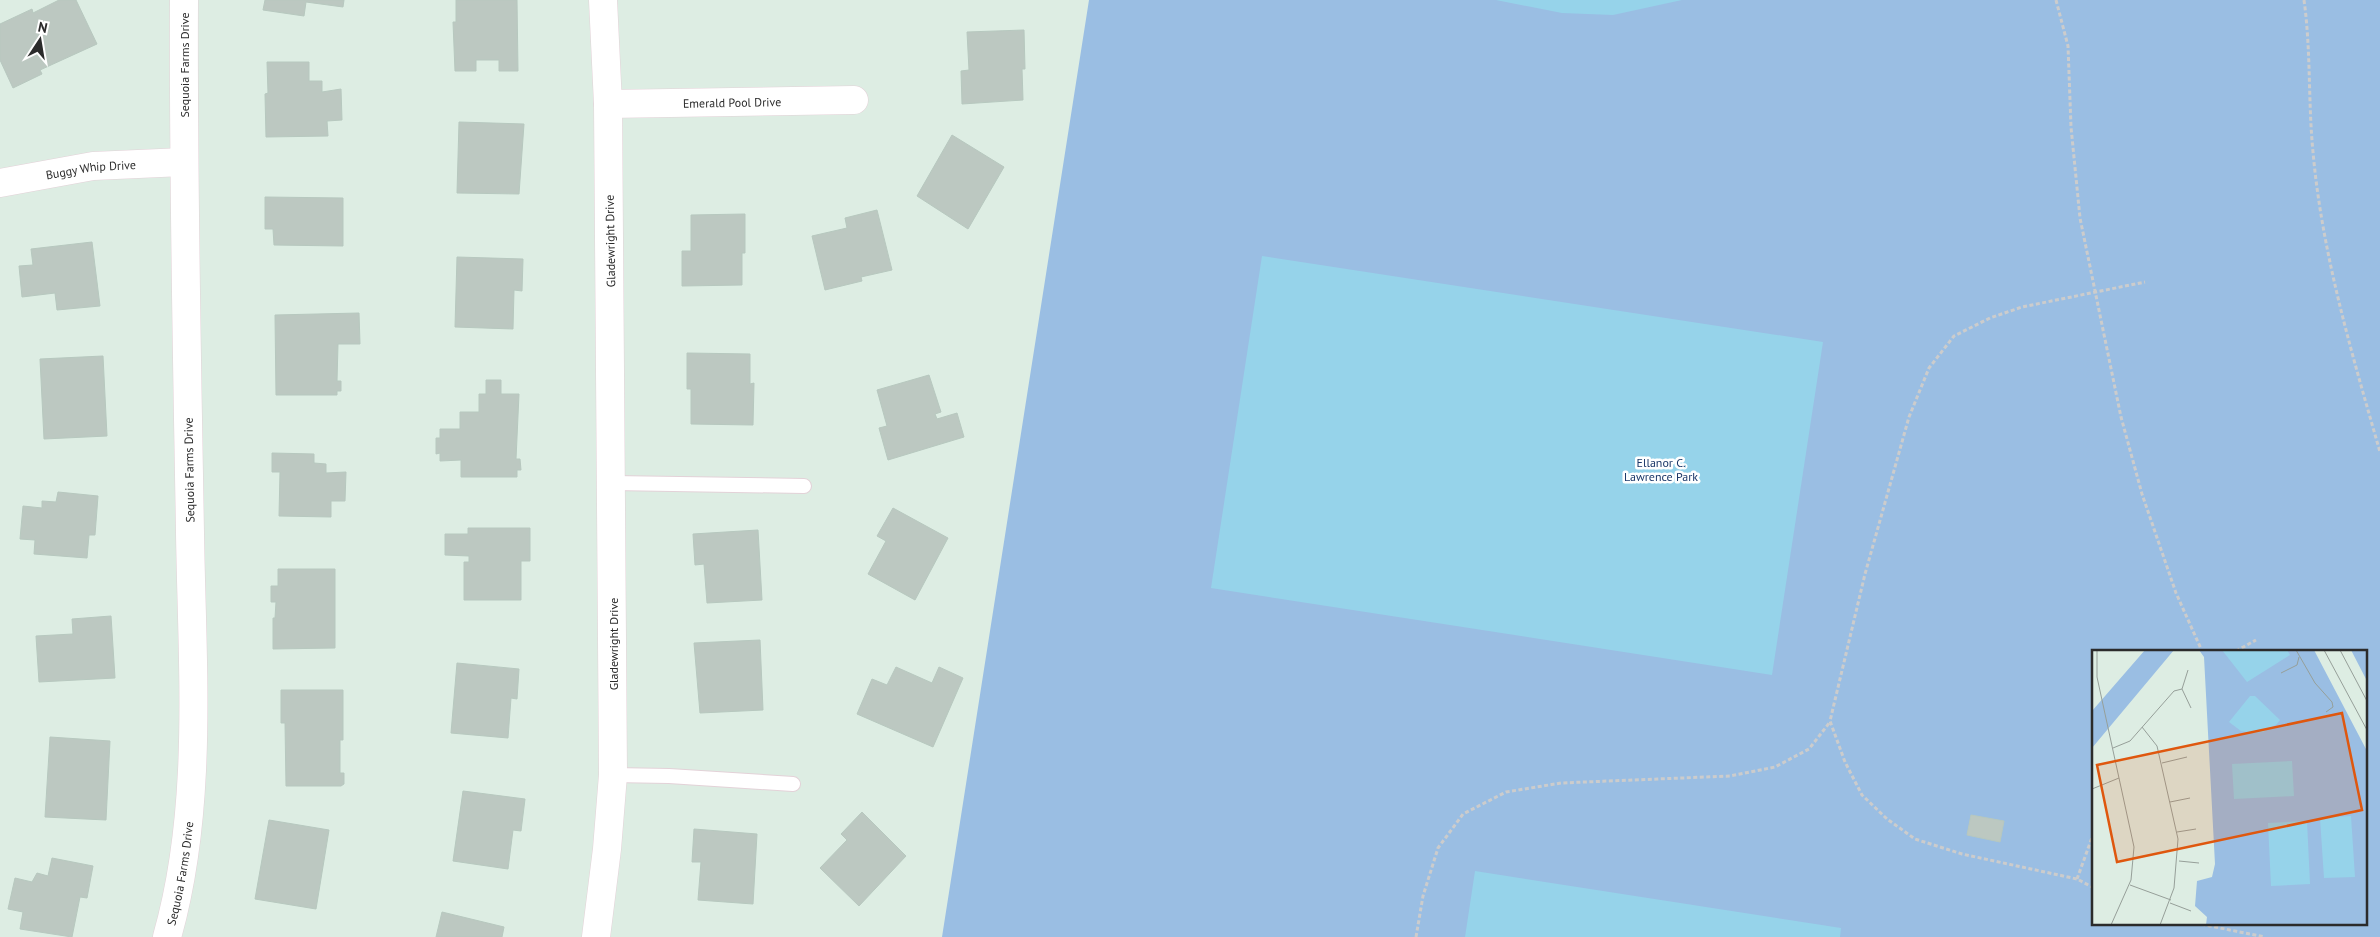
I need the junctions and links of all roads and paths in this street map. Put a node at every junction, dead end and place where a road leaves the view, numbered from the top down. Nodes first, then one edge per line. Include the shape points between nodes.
1 (184, 0) edge
2 (604, 0) edge
3 (2056, 0) edge
4 (2304, 0) edge
5 (854, 100) dead end
6 (608, 104) junction
7 (184, 162) junction
8 (0, 183) edge
9 (2145, 282) dead end
10 (2096, 292) junction
11 (2380, 452) edge
12 (612, 483) junction
13 (804, 486) dead end
14 (2256, 640) dead end
15 (2202, 650) edge
16 (2238, 650) edge
17 (1830, 721) junction
18 (613, 775) junction
19 (793, 784) dead end
20 (2092, 838) edge
21 (2077, 879) junction
22 (2092, 887) edge
23 (2200, 924) edge
24 (167, 937) edge
25 (596, 937) edge
26 (1416, 937) edge
27 (2265, 937) edge

1 - 7 street, Sequoia Farms Drive
2 - 6 street, Gladewright Drive
3 - 10 path via 2068,46 2071,127 2080,218
4 - 11 path via 2313,152 2323,226 2348,338
5 - 6 street, Emerald Pool Drive
6 - 12 street, Gladewright Drive
7 - 8 street, Buggy Whip Drive via 93,166
7 - 24 street, Sequoia Farms Drive via 193,720 187,832
9 - 10 path
10 - 15 path via 2121,417 2142,494 2176,593
10 - 17 path via 2022,307 1990,318 1954,336 1929,368 1909,417
12 - 13 lane
12 - 18 street, Gladewright Drive
14 - 16 path
17 - 21 path via 1845,762 1862,795 1915,839 1962,854
17 - 26 path via 1809,749 1775,767 1730,776 1561,783 1506,792 1463,814 1438,848
18 - 19 lane
18 - 25 street, Gladewright Drive
20 - 21 path
21 - 22 path
23 - 27 path

